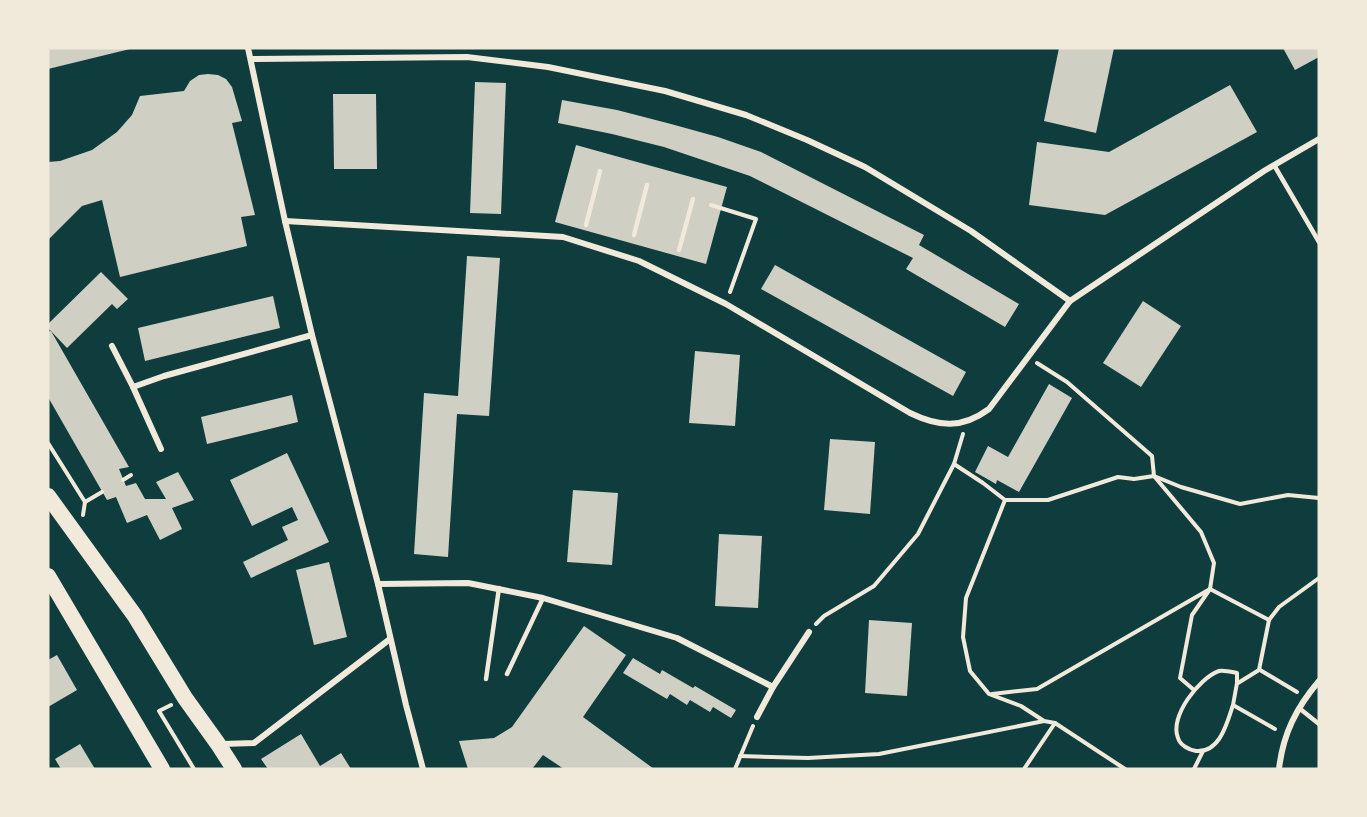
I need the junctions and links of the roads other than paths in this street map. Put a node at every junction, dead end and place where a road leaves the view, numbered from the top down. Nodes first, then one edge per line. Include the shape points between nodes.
1 (248, 48) edge
2 (251, 59) junction
3 (1319, 139) edge
4 (1274, 165) junction
5 (600, 171) dead end
6 (647, 185) dead end
7 (693, 200) dead end
8 (285, 221) junction
9 (586, 225) dead end
10 (634, 235) dead end
11 (1319, 242) edge
12 (679, 250) dead end
13 (1070, 301) junction
14 (312, 335) junction
15 (112, 346) dead end
16 (133, 387) junction
17 (161, 449) dead end
18 (48, 496) edge
19 (48, 576) edge
20 (378, 584) junction
21 (499, 588) junction
22 (543, 598) junction
23 (808, 632) road end
24 (390, 639) junction
25 (507, 674) dead end
26 (486, 679) dead end
27 (1319, 681) edge
28 (773, 687) junction
29 (1299, 708) junction
30 (757, 717) road end
31 (1319, 724) edge
32 (218, 744) junction
33 (162, 769) edge
34 (234, 769) edge
35 (423, 769) edge
36 (1279, 769) edge

1 - 2 street
2 - 8 street
2 - 13 street via 467,57 548,67 665,91 746,115 865,167 971,231
3 - 4 street
4 - 11 lane
4 - 13 street
5 - 9 lane
6 - 10 lane
7 - 12 lane
8 - 13 street via 563,237 639,261 726,304 918,417 942,425 966,421 989,409
8 - 14 street
14 - 16 street
14 - 20 street
15 - 16 street
16 - 17 street
18 - 32 highway via 135,616
19 - 33 highway
20 - 21 street via 468,583
20 - 24 street
21 - 22 street
21 - 26 lane
22 - 25 lane
22 - 28 street via 677,638
23 - 28 street
24 - 32 street via 254,743
24 - 35 street
27 - 29 street
28 - 30 street
29 - 31 lane
29 - 36 street via 1286,735
32 - 34 highway

